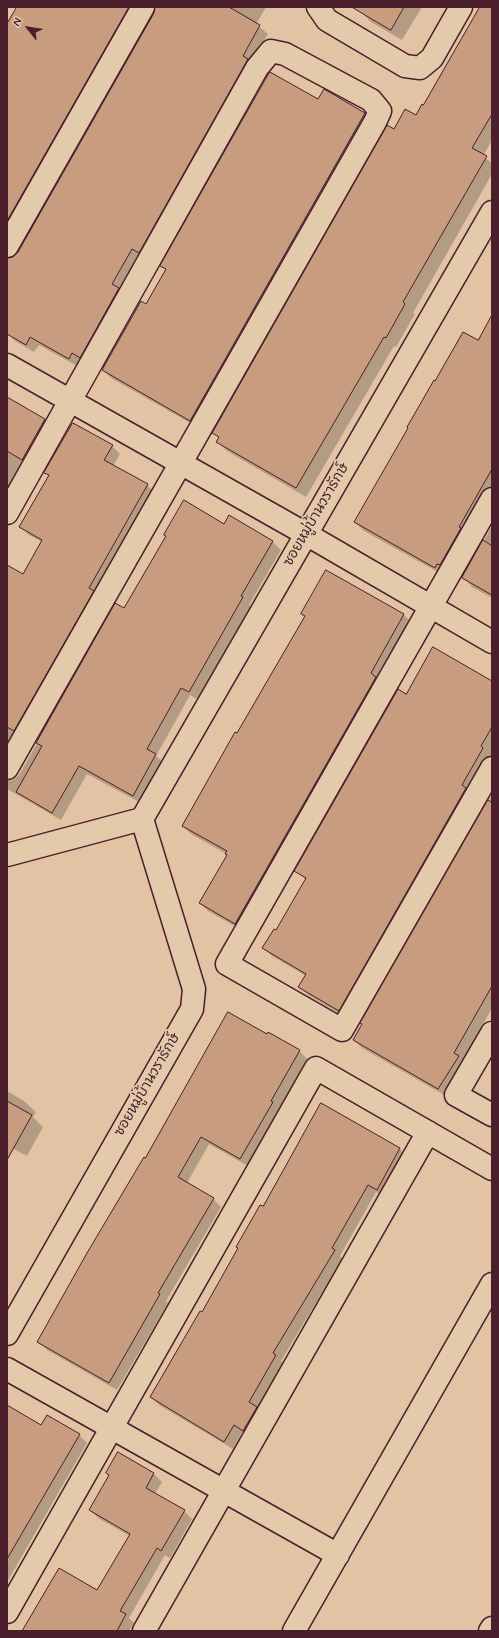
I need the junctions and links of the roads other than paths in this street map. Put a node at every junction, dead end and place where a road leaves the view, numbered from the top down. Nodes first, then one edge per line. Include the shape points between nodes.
1 (143, 7) edge
2 (318, 7) edge
3 (461, 7) edge
4 (492, 212) edge
5 (7, 246) edge
6 (7, 365) edge
7 (71, 401) junction
8 (180, 463) junction
9 (492, 499) edge
10 (7, 513) edge
11 (306, 534) junction
12 (431, 607) junction
13 (492, 642) edge
14 (7, 768) edge
15 (492, 768) edge
16 (142, 819) junction
17 (7, 855) edge
18 (492, 1033) edge
19 (492, 1115) edge
20 (428, 1132) junction
21 (492, 1169) edge
22 (492, 1284) edge
23 (7, 1334) edge
24 (7, 1369) edge
25 (112, 1428) junction
26 (224, 1491) junction
27 (338, 1555) junction
28 (7, 1612) edge
29 (492, 1628) edge
30 (144, 1631) edge
31 (294, 1631) edge
32 (490, 1631) edge

1 - 5 street
2 - 3 street via 327,20 405,66 420,68 432,58
4 - 11 street, ซอยหมู่บ้านวรารักษ์
6 - 7 street
7 - 8 street
7 - 8 street via 257,68 271,51 285,54 371,100 380,111 375,122
7 - 10 street
8 - 11 street
8 - 14 street
9 - 12 street
11 - 12 street
11 - 16 street, ซอยหมู่บ้านวรารักษ์
12 - 13 street
12 - 15 street via 227,964 342,1030
16 - 17 street
16 - 23 street, ซอยหมู่บ้านวรารักษ์ via 194,989 192,1009
18 - 19 street via 456,1095
20 - 21 street
20 - 25 street via 316,1068
20 - 26 street
22 - 27 street
24 - 25 street
25 - 26 street
25 - 28 street
26 - 27 street
26 - 30 street
27 - 31 street
29 - 32 street

